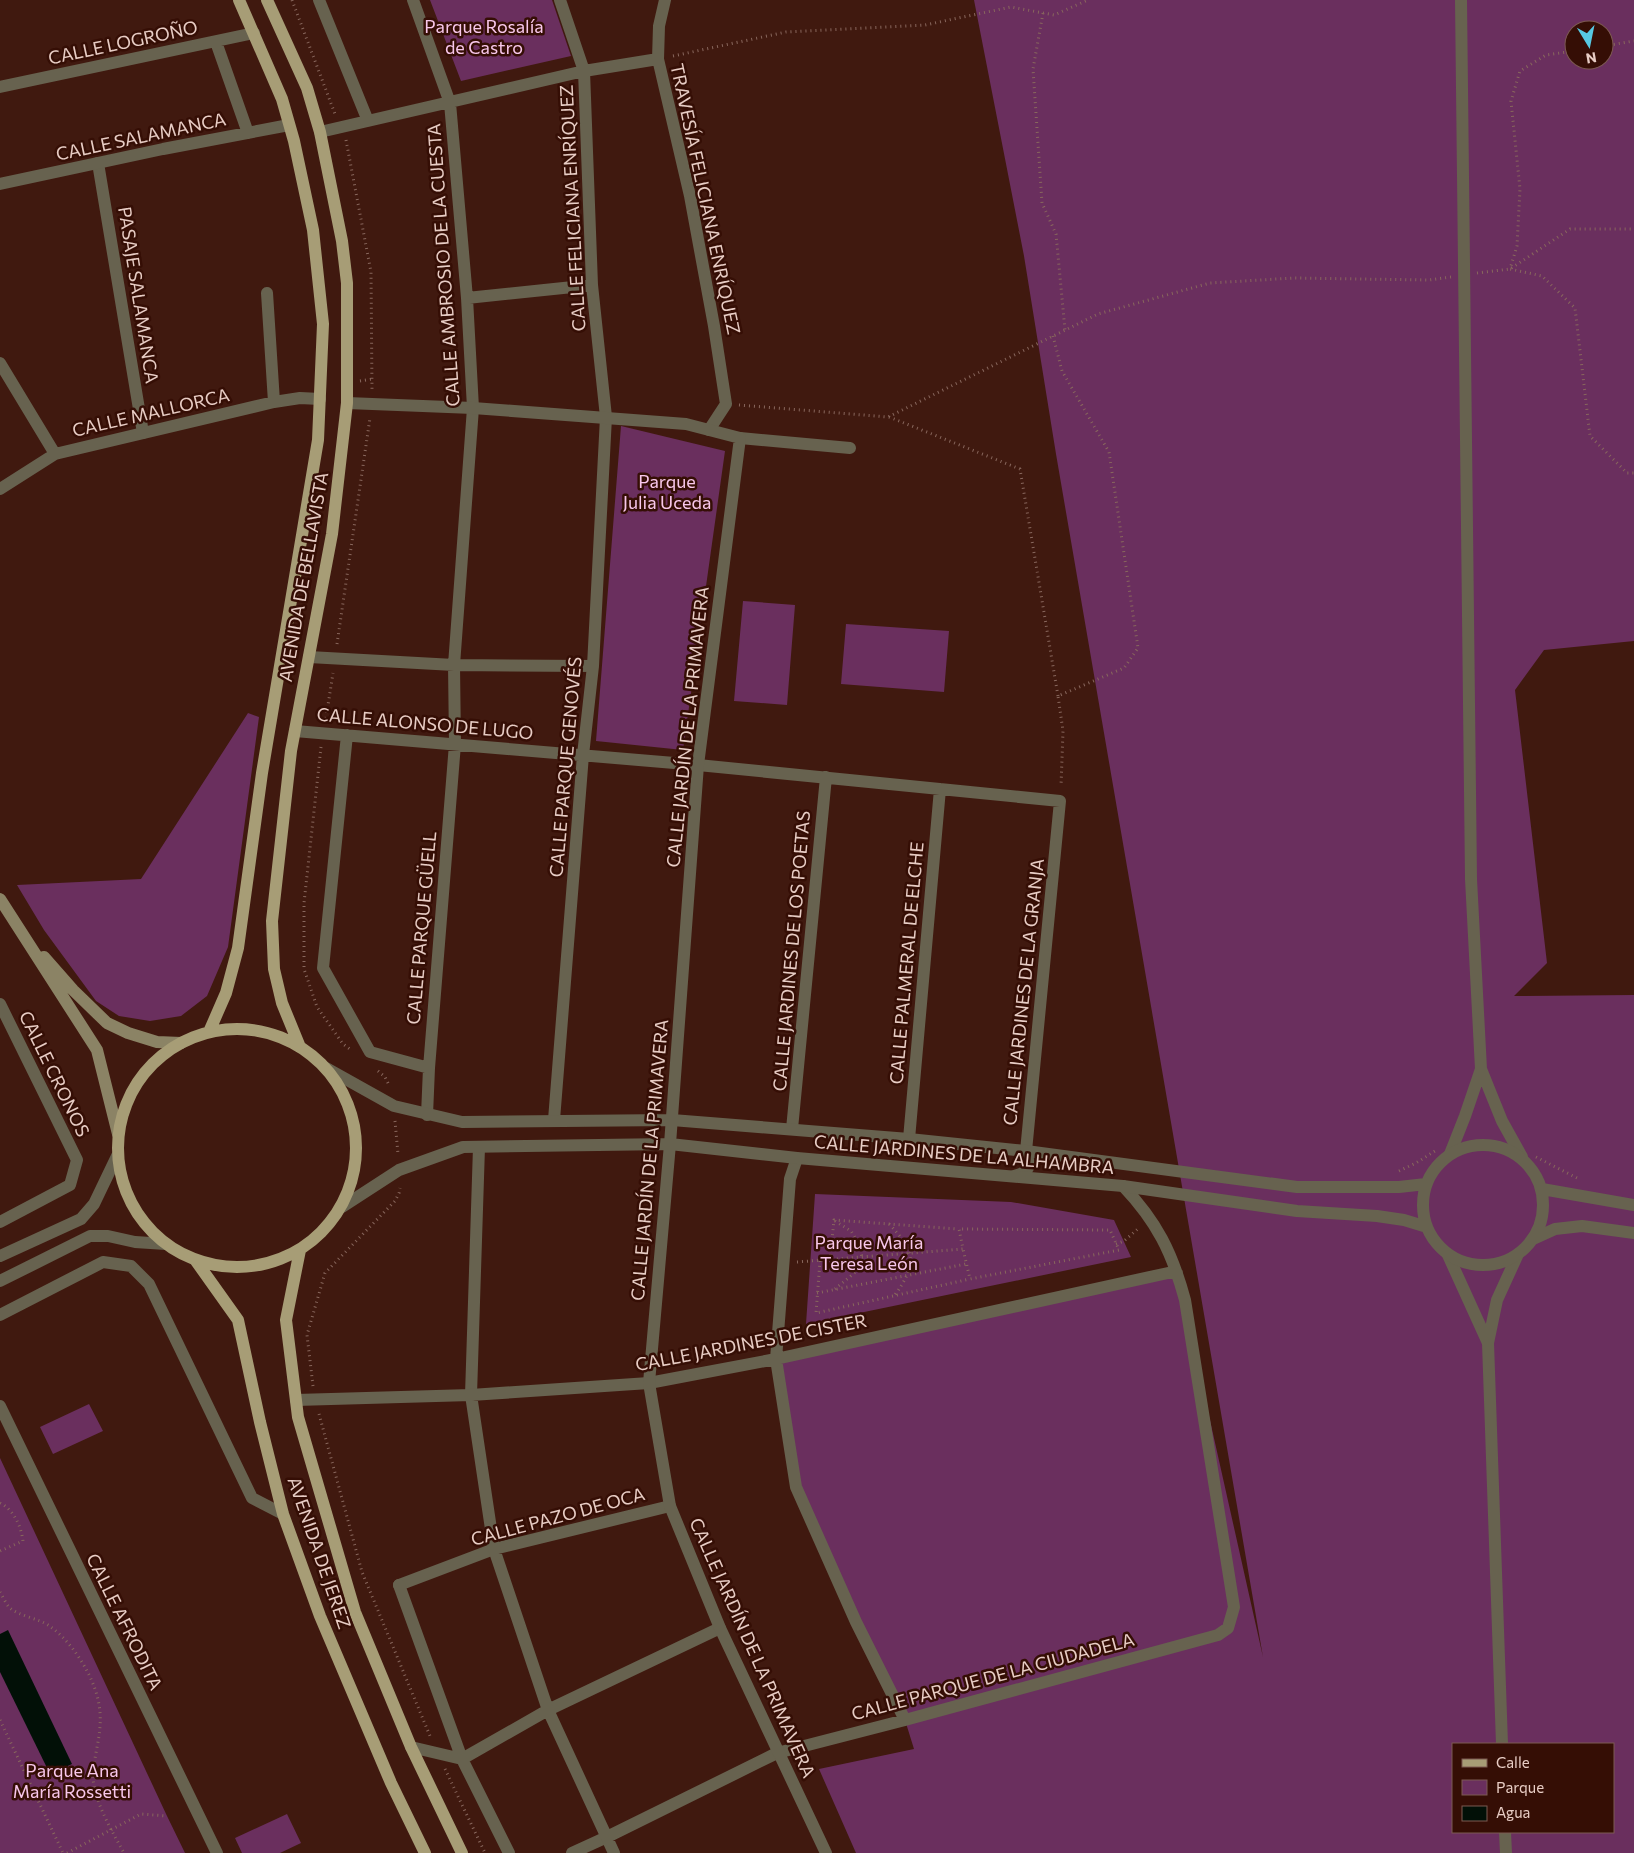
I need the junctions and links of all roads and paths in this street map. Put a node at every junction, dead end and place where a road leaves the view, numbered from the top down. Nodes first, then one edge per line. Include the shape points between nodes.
1 (240, 0) edge
2 (268, 0) edge
3 (292, 0) edge
4 (319, 0) edge
5 (413, 0) edge
6 (560, 0) edge
7 (665, 0) edge
8 (1088, 0) edge
9 (1461, 0) edge
10 (1043, 13) junction
11 (254, 33) junction
12 (1634, 41) edge
13 (216, 42) junction
14 (1614, 44) edge
15 (1564, 52) edge
16 (658, 59) junction
17 (584, 71) junction
18 (0, 87) edge
19 (450, 103) junction
20 (336, 116) dead end
21 (368, 121) junction
22 (289, 125) junction
23 (320, 132) junction
24 (248, 133) junction
25 (344, 133) dead end
26 (98, 163) junction
27 (0, 184) edge
28 (1634, 228) edge
29 (1510, 269) junction
30 (1464, 275) junction
31 (592, 284) junction
32 (267, 293) dead end
33 (467, 298) junction
34 (1065, 330) junction
35 (1053, 336) junction
36 (0, 362) edge
37 (372, 379) junction
38 (358, 381) dead end
39 (372, 398) dead end
40 (320, 399) junction
41 (274, 402) junction
42 (347, 403) junction
43 (726, 404) junction
44 (472, 408) junction
45 (370, 417) dead end
46 (606, 417) junction
47 (888, 417) junction
48 (709, 430) junction
49 (143, 433) junction
50 (740, 438) junction
51 (850, 448) dead end
52 (55, 454) junction
53 (1634, 473) edge
54 (0, 488) edge
55 (335, 654) dead end
56 (308, 657) junction
57 (454, 665) junction
58 (593, 666) junction
59 (332, 672) dead end
60 (1058, 696) junction
61 (326, 720) dead end
62 (295, 731) junction
63 (347, 735) junction
64 (455, 744) junction
65 (583, 754) junction
66 (698, 765) junction
67 (826, 777) junction
68 (940, 789) junction
69 (1060, 801) junction
70 (0, 899) edge
71 (10, 917) junction
72 (0, 1004) edge
73 (208, 1032) junction
74 (181, 1043) junction
75 (300, 1047) junction
76 (326, 1068) junction
77 (429, 1068) junction
78 (1481, 1069) junction
79 (427, 1115) junction
80 (395, 1116) dead end
81 (554, 1120) junction
82 (672, 1120) junction
83 (792, 1129) junction
84 (118, 1134) junction
85 (909, 1139) junction
86 (670, 1144) junction
87 (480, 1147) junction
88 (1026, 1151) junction
89 (1444, 1152) junction
90 (118, 1156) junction
91 (1535, 1157) dead end
92 (797, 1158) junction
93 (1522, 1158) junction
94 (398, 1163) dead end
95 (1390, 1172) dead end
96 (1014, 1176) junction
97 (1586, 1182) dead end
98 (401, 1183) dead end
99 (1426, 1184) junction
100 (1123, 1186) junction
101 (1542, 1190) junction
102 (1634, 1205) edge
103 (342, 1207) junction
104 (1150, 1218) junction
105 (834, 1220) junction
106 (0, 1222) edge
107 (888, 1224) junction
108 (1427, 1227) junction
109 (958, 1229) junction
110 (1634, 1233) edge
111 (1533, 1239) junction
112 (166, 1244) junction
113 (1116, 1244) junction
114 (300, 1250) junction
115 (963, 1250) junction
116 (910, 1254) junction
117 (1518, 1254) junction
118 (1448, 1255) junction
119 (0, 1256) edge
120 (862, 1257) junction
121 (830, 1260) junction
122 (196, 1261) junction
123 (820, 1261) junction
124 (784, 1263) junction
125 (966, 1264) junction
126 (1177, 1273) junction
127 (909, 1275) junction
128 (970, 1279) junction
129 (0, 1281) edge
130 (835, 1290) junction
131 (817, 1294) junction
132 (894, 1296) junction
133 (0, 1315) edge
134 (1488, 1343) junction
135 (776, 1359) junction
136 (649, 1383) junction
137 (313, 1392) dead end
138 (471, 1395) junction
139 (296, 1400) junction
140 (0, 1406) edge
141 (319, 1416) dead end
142 (0, 1502) edge
143 (670, 1506) junction
144 (283, 1514) junction
145 (494, 1549) junction
146 (0, 1551) edge
147 (0, 1592) edge
148 (720, 1628) junction
149 (1218, 1635) joint
150 (548, 1710) junction
151 (0, 1720) edge
152 (905, 1720) junction
153 (433, 1742) dead end
154 (1502, 1743) edge
155 (411, 1747) junction
156 (777, 1753) junction
157 (462, 1759) junction
158 (443, 1765) dead end
159 (168, 1816) dead end
160 (112, 1830) junction
161 (1506, 1833) edge
162 (607, 1836) junction
163 (63, 1853) edge
164 (67, 1853) edge
165 (124, 1853) edge
166 (217, 1853) edge
167 (425, 1853) edge
168 (462, 1853) edge
169 (485, 1853) edge
170 (509, 1853) edge
171 (572, 1853) edge
172 (614, 1853) edge
173 (826, 1853) edge
174 (1506, 1853) edge

1 - 11 main road, AVENIDA DE BELLAVISTA
2 - 23 main road, AVENIDA DE BELLAVISTA via 307,88
3 - 20 path
4 - 21 street
5 - 19 street, CALLE AMBROSIO DE LA CUESTA
6 - 17 street, CALLE FELICIANA ENRÍQUEZ
7 - 16 street, TRAVESÍA FELICIANA ENRÍQUEZ via 659,26
8 - 10 path via 1054,15
9 - 30 street
10 - 16 path via 1010,7 925,25 786,32
10 - 34 path via 1033,69 1034,88 1042,203 1056,234
11 - 13 street, CALLE LOGROÑO
11 - 22 main road, AVENIDA DE BELLAVISTA via 282,99
12 - 14 path
13 - 18 street, CALLE LOGROÑO
13 - 24 street
15 - 29 path via 1546,55 1520,71 1511,101 1520,189 1517,246
16 - 17 street
16 - 43 street, TRAVESÍA FELICIANA ENRÍQUEZ via 690,196
17 - 19 street
17 - 31 street, CALLE FELICIANA ENRÍQUEZ
19 - 21 street
19 - 33 street, CALLE AMBROSIO DE LA CUESTA
21 - 23 street
22 - 24 street, CALLE SALAMANCA
22 - 40 main road, AVENIDA DE BELLAVISTA via 313,230 323,324
23 - 42 main road, AVENIDA DE BELLAVISTA via 347,283
24 - 26 street, CALLE SALAMANCA
25 - 37 path via 371,272
26 - 27 street, CALLE SALAMANCA
26 - 49 street, PASAJE SALAMANCA
28 - 29 path via 1570,229
29 - 30 path
29 - 53 path via 1542,276 1575,308 1590,436 1627,473
30 - 34 path via 1429,280 1294,278 1210,283 1098,314
30 - 78 street via 1471,879
31 - 33 street
31 - 46 street, CALLE FELICIANA ENRÍQUEZ
32 - 41 street
33 - 44 street, CALLE AMBROSIO DE LA CUESTA
34 - 35 path
35 - 47 path
35 - 60 path via 1062,371 1109,452 1138,648 1124,668
36 - 52 street
37 - 38 path
37 - 39 path
40 - 41 street, CALLE MALLORCA
40 - 73 main road, AVENIDA DE BELLAVISTA via 318,440 264,763 238,948 226,993
41 - 49 street, CALLE MALLORCA
42 - 44 street
42 - 56 main road, AVENIDA DE BELLAVISTA via 332,534
43 - 47 path
43 - 48 street
44 - 46 street
44 - 57 street, CALLE AMBROSIO DE LA CUESTA
45 - 55 path
46 - 48 street via 686,424
46 - 58 street, CALLE PARQUE GENOVÉS
47 - 60 path via 1020,469
48 - 50 street
49 - 52 street, CALLE MALLORCA
50 - 51 street
50 - 66 street, CALLE JARDÍN DE LA PRIMAVERA
52 - 54 street, CALLE MALLORCA
56 - 57 street
56 - 62 main road, AVENIDA DE BELLAVISTA
57 - 58 street
57 - 64 street, CALLE AMBROSIO DE LA CUESTA
58 - 65 street, CALLE PARQUE GENOVÉS
59 - 61 path
60 - 69 path via 1063,732
62 - 63 street, CALLE ALONSO DE LUGO
62 - 75 main road, AVENIDA DE BELLAVISTA via 272,921 274,969 282,1004
63 - 64 street, CALLE ALONSO DE LUGO
63 - 77 street via 323,968 370,1052
64 - 65 street, CALLE ALONSO DE LUGO
64 - 77 street, CALLE PARQUE GÜELL
65 - 66 street, CALLE ALONSO DE LUGO
65 - 81 street, CALLE PARQUE GENOVÉS
66 - 67 street, CALLE ALONSO DE LUGO
66 - 82 street, CALLE JARDÍN DE LA PRIMAVERA
67 - 68 street, CALLE ALONSO DE LUGO
67 - 83 street, CALLE JARDINES DE LOS POETAS
68 - 69 street, CALLE ALONSO DE LUGO
68 - 85 street, CALLE PALMERAL DE ELCHE
69 - 88 street, CALLE JARDINES DE LA GRANJA
70 - 71 main road
71 - 74 main road via 107,1024 157,1042
71 - 84 main road via 98,1050
72 - 106 street, CALLE CRONOS via 77,1160 70,1185
73 - 74 main road
73 - 75 main road via 240,1029 272,1034
74 - 84 main road via 153,1061 138,1081 125,1106
75 - 76 main road
76 - 79 street, CALLE JARDINES DE LA ALHAMBRA via 394,1106
76 - 103 main road via 346,1099 356,1135 355,1172
77 - 79 street, CALLE PARQUE GÜELL
78 - 89 street
78 - 93 street via 1502,1121
79 - 81 street, CALLE JARDINES DE LA ALHAMBRA via 462,1122
80 - 94 path
81 - 82 street, CALLE JARDINES DE LA ALHAMBRA
82 - 83 street, CALLE JARDINES DE LA ALHAMBRA
82 - 86 street, CALLE JARDÍN DE LA PRIMAVERA
83 - 85 street, CALLE JARDINES DE LA ALHAMBRA
84 - 90 main road
85 - 88 street, CALLE JARDINES DE LA ALHAMBRA
86 - 87 street, CALLE JARDINES DE LA ALHAMBRA
86 - 92 street, CALLE JARDINES DE LA ALHAMBRA
86 - 136 street, CALLE JARDÍN DE LA PRIMAVERA
87 - 103 street, CALLE JARDINES DE LA ALHAMBRA via 463,1147 399,1170
87 - 138 street
88 - 96 street, CALLE JARDINES DE LA GRANJA via 1028,1170
88 - 99 street, CALLE JARDINES DE LA ALHAMBRA via 1297,1187
89 - 93 street via 1486,1144 1505,1148
89 - 95 path via 1400,1171
89 - 99 street
90 - 112 main road via 125,1192 136,1213
90 - 119 street via 94,1204 81,1219
91 - 97 path
92 - 96 street, CALLE JARDINES DE LA ALHAMBRA
92 - 124 street via 790,1178
93 - 101 street via 1534,1172
96 - 100 street, CALLE JARDINES DE LA ALHAMBRA
98 - 137 path via 395,1201 325,1273 306,1335
99 - 108 street via 1423,1213
100 - 104 street, CALLE JARDINES DE LA ALHAMBRA
100 - 108 street via 1297,1211 1377,1216
101 - 102 street
101 - 111 street via 1542,1219
103 - 114 main road via 324,1231
104 - 113 path
104 - 126 street, CALLE JARDINES DE LA ALHAMBRA
105 - 107 path
105 - 120 path via 852,1231
105 - 121 path
107 - 109 path
107 - 116 path via 904,1239
108 - 118 street
109 - 113 path via 1110,1230
109 - 115 path
110 - 111 street via 1582,1226 1555,1229
111 - 117 street
112 - 122 main road
112 - 129 street via 90,1236
113 - 128 path via 1119,1250
114 - 122 main road via 267,1264 231,1268
114 - 139 main road, AVENIDA DE JEREZ via 286,1320
115 - 116 path
115 - 125 path
116 - 120 path
116 - 127 path
117 - 118 street via 1502,1262 1483,1265
117 - 134 street via 1497,1300
118 - 134 street
120 - 121 path
120 - 130 path via 858,1270
121 - 123 path
122 - 144 main road, AVENIDA DE JEREZ via 238,1320
123 - 124 path
123 - 131 path
124 - 135 street
125 - 127 path
125 - 128 path
126 - 135 street, CALLE JARDINES DE CISTER via 1168,1272
126 - 149 street, CALLE JARDINES DE LA ALHAMBRA via 1186,1309 1234,1607 1228,1628
127 - 130 path
127 - 132 path
128 - 132 path
130 - 131 path
131 - 132 path via 816,1313
133 - 144 street via 103,1262 131,1266 149,1284 252,1498
134 - 154 street
135 - 136 street, CALLE JARDINES DE CISTER
135 - 152 street via 796,1487 856,1622
136 - 138 street, CALLE JARDINES DE CISTER
136 - 143 street, CALLE JARDÍN DE LA PRIMAVERA
138 - 139 street, CALLE JARDINES DE CISTER
138 - 145 street
139 - 155 main road, AVENIDA DE JEREZ via 298,1417 355,1612
140 - 166 street, CALLE AFRODITA
141 - 153 path via 362,1572
142 - 146 path via 6,1505 19,1524 23,1541
143 - 145 street, CALLE PAZO DE OCA
143 - 148 street, CALLE JARDÍN DE LA PRIMAVERA
144 - 167 main road, AVENIDA DE JEREZ via 320,1616 391,1783
145 - 150 street
145 - 157 street, CALLE PAZO DE OCA via 399,1585
147 - 160 path via 10,1609 48,1624 61,1636 84,1666 95,1689 101,1732 93,1772 94,1787
148 - 150 street
148 - 156 street, CALLE JARDÍN DE LA PRIMAVERA
149 - 152 street, CALLE PARQUE DE LA CIUDADELA
150 - 157 street
150 - 162 street
151 - 163 path
152 - 156 street, CALLE PARQUE DE LA CIUDADELA
155 - 157 street
155 - 168 main road, AVENIDA DE JEREZ
156 - 162 street, CALLE PARQUE DE LA CIUDADELA
156 - 173 street, CALLE JARDÍN DE LA PRIMAVERA
157 - 170 street
158 - 169 path
159 - 160 path via 141,1814
160 - 164 path
160 - 165 path
161 - 174 street
162 - 171 street, CALLE PARQUE DE LA CIUDADELA
162 - 172 street

